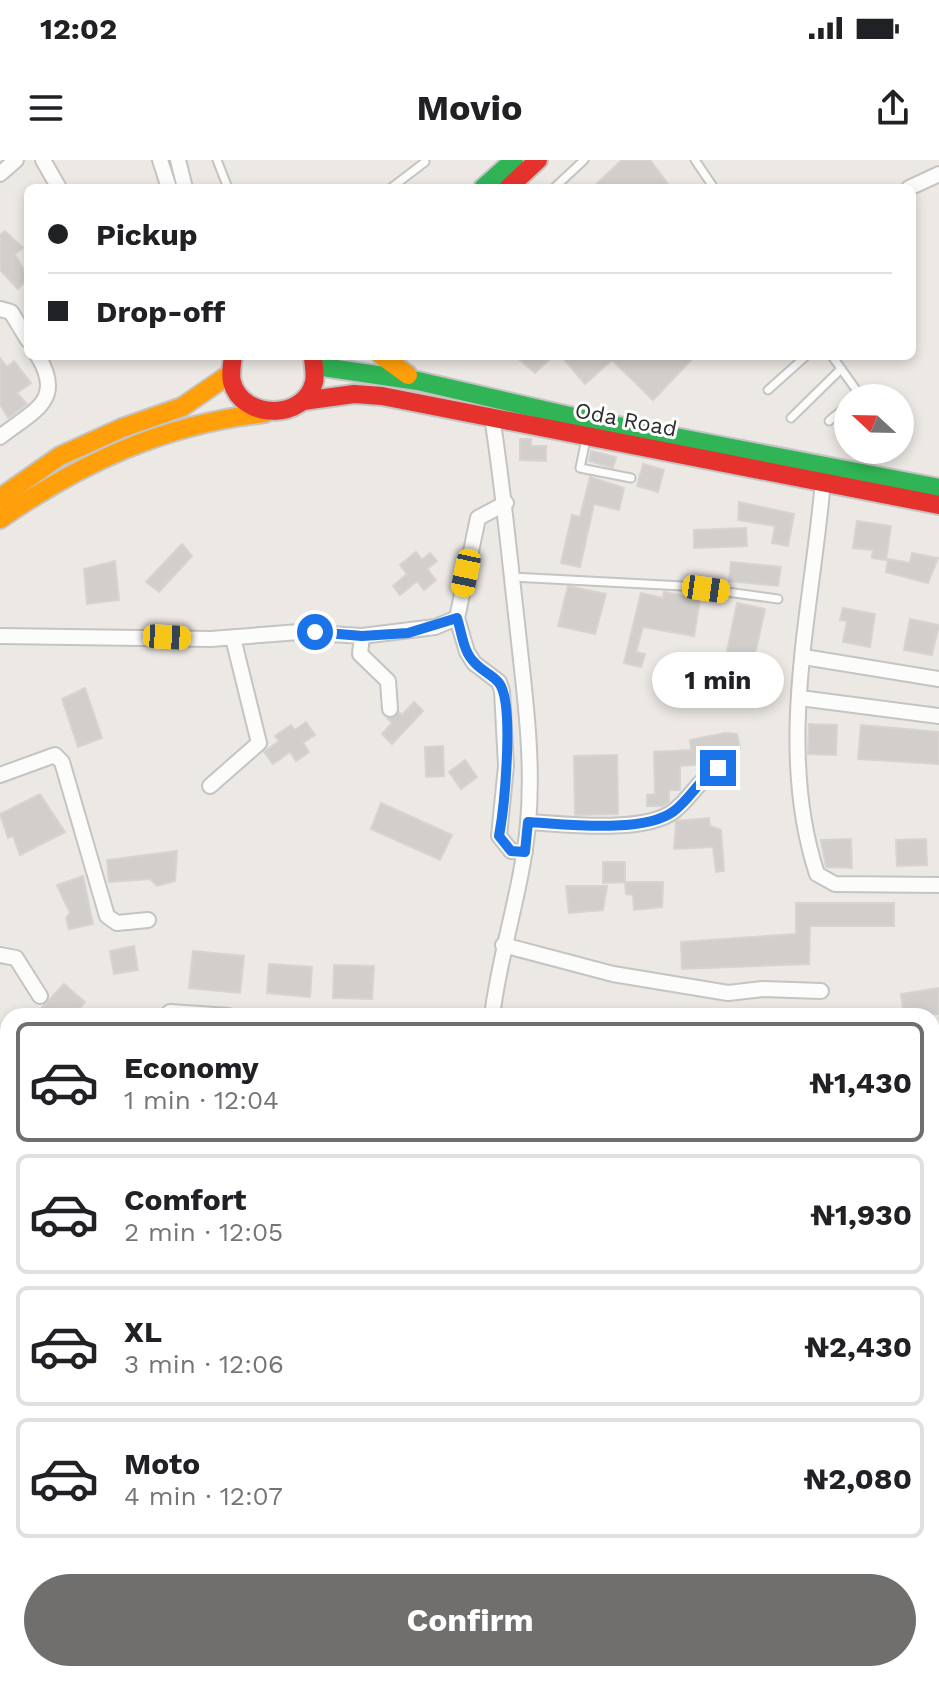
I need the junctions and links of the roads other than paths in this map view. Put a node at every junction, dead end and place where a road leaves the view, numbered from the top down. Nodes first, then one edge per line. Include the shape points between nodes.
1 (16, 160) edge
2 (43, 160) edge
3 (160, 160) edge
4 (178, 160) edge
5 (217, 160) edge
6 (514, 160) edge
7 (538, 160) edge
8 (584, 160) edge
9 (695, 160) edge
10 (425, 162) dead end
11 (0, 174) edge
12 (939, 174) edge
13 (57, 184) edge
14 (168, 184) edge
15 (184, 184) edge
16 (226, 184) edge
17 (396, 184) edge
18 (487, 184) edge
19 (512, 184) edge
20 (558, 184) edge
21 (711, 184) edge
22 (916, 185) edge
23 (0, 309) edge
24 (24, 333) edge
25 (40, 360) edge
26 (385, 360) edge
27 (802, 360) edge
28 (835, 360) edge
29 (231, 361) edge
30 (315, 361) edge
31 (841, 369) junction
32 (418, 381) junction
33 (851, 384) edge
34 (768, 390) dead end
35 (303, 401) junction
36 (265, 413) junction
37 (492, 417) junction
38 (834, 417) edge
39 (791, 418) dead end
40 (829, 421) dead end
41 (0, 437) edge
42 (586, 437) junction
43 (631, 478) dead end
44 (823, 481) junction
45 (939, 488) edge
46 (0, 498) edge
47 (506, 503) junction
48 (939, 505) edge
49 (0, 519) edge
50 (512, 577) junction
51 (778, 599) dead end
52 (457, 618) junction
53 (0, 636) edge
54 (362, 636) junction
55 (233, 638) junction
56 (804, 657) junction
57 (939, 679) edge
58 (800, 698) junction
59 (390, 709) dead end
60 (939, 716) edge
61 (718, 768) dead end
62 (0, 775) edge
63 (210, 786) dead end
64 (528, 822) junction
65 (525, 852) junction
66 (939, 885) edge
67 (148, 920) dead end
68 (503, 945) junction
69 (0, 955) edge
70 (821, 991) dead end
71 (40, 996) dead end
72 (493, 1008) edge

1 - 11 street
2 - 13 street
3 - 14 street
4 - 15 street
5 - 16 lane
6 - 18 street
7 - 19 street
8 - 20 lane
9 - 21 lane
10 - 17 lane
12 - 22 street
23 - 24 street via 11,312
25 - 41 street via 51,388 46,400
26 - 32 street
27 - 34 lane
28 - 31 lane
29 - 36 street via 241,399
29 - 46 street via 182,407 60,456
30 - 32 street, Oda Road
30 - 35 street via 311,390
31 - 33 lane
31 - 39 lane
32 - 45 street, Oda Road via 587,420
35 - 36 street, Oda Road via 292,409
35 - 37 street, Oda Road via 382,396
36 - 49 street, Oda Road via 223,415 160,432 68,473
37 - 42 street, Oda Road
37 - 47 street
38 - 40 lane
42 - 43 lane via 580,468
42 - 44 street, Oda Road
44 - 48 street, Oda Road
44 - 56 street
47 - 50 street
47 - 52 street via 478,518
50 - 51 lane via 683,586
50 - 64 street via 528,722
52 - 54 street via 408,633
52 - 65 street via 467,652 502,691 506,766 499,836 511,851
53 - 55 street
54 - 55 street via 299,632
54 - 59 street via 360,654 388,681
55 - 63 street via 259,743
56 - 57 street
56 - 58 street
58 - 60 street
58 - 66 street via 799,806 817,874 835,884
61 - 64 street via 662,817 610,827
62 - 67 street via 55,755 62,762 107,916 117,923
64 - 65 street
65 - 68 street
68 - 70 street via 613,974 728,993
68 - 72 street
69 - 71 street via 20,962

